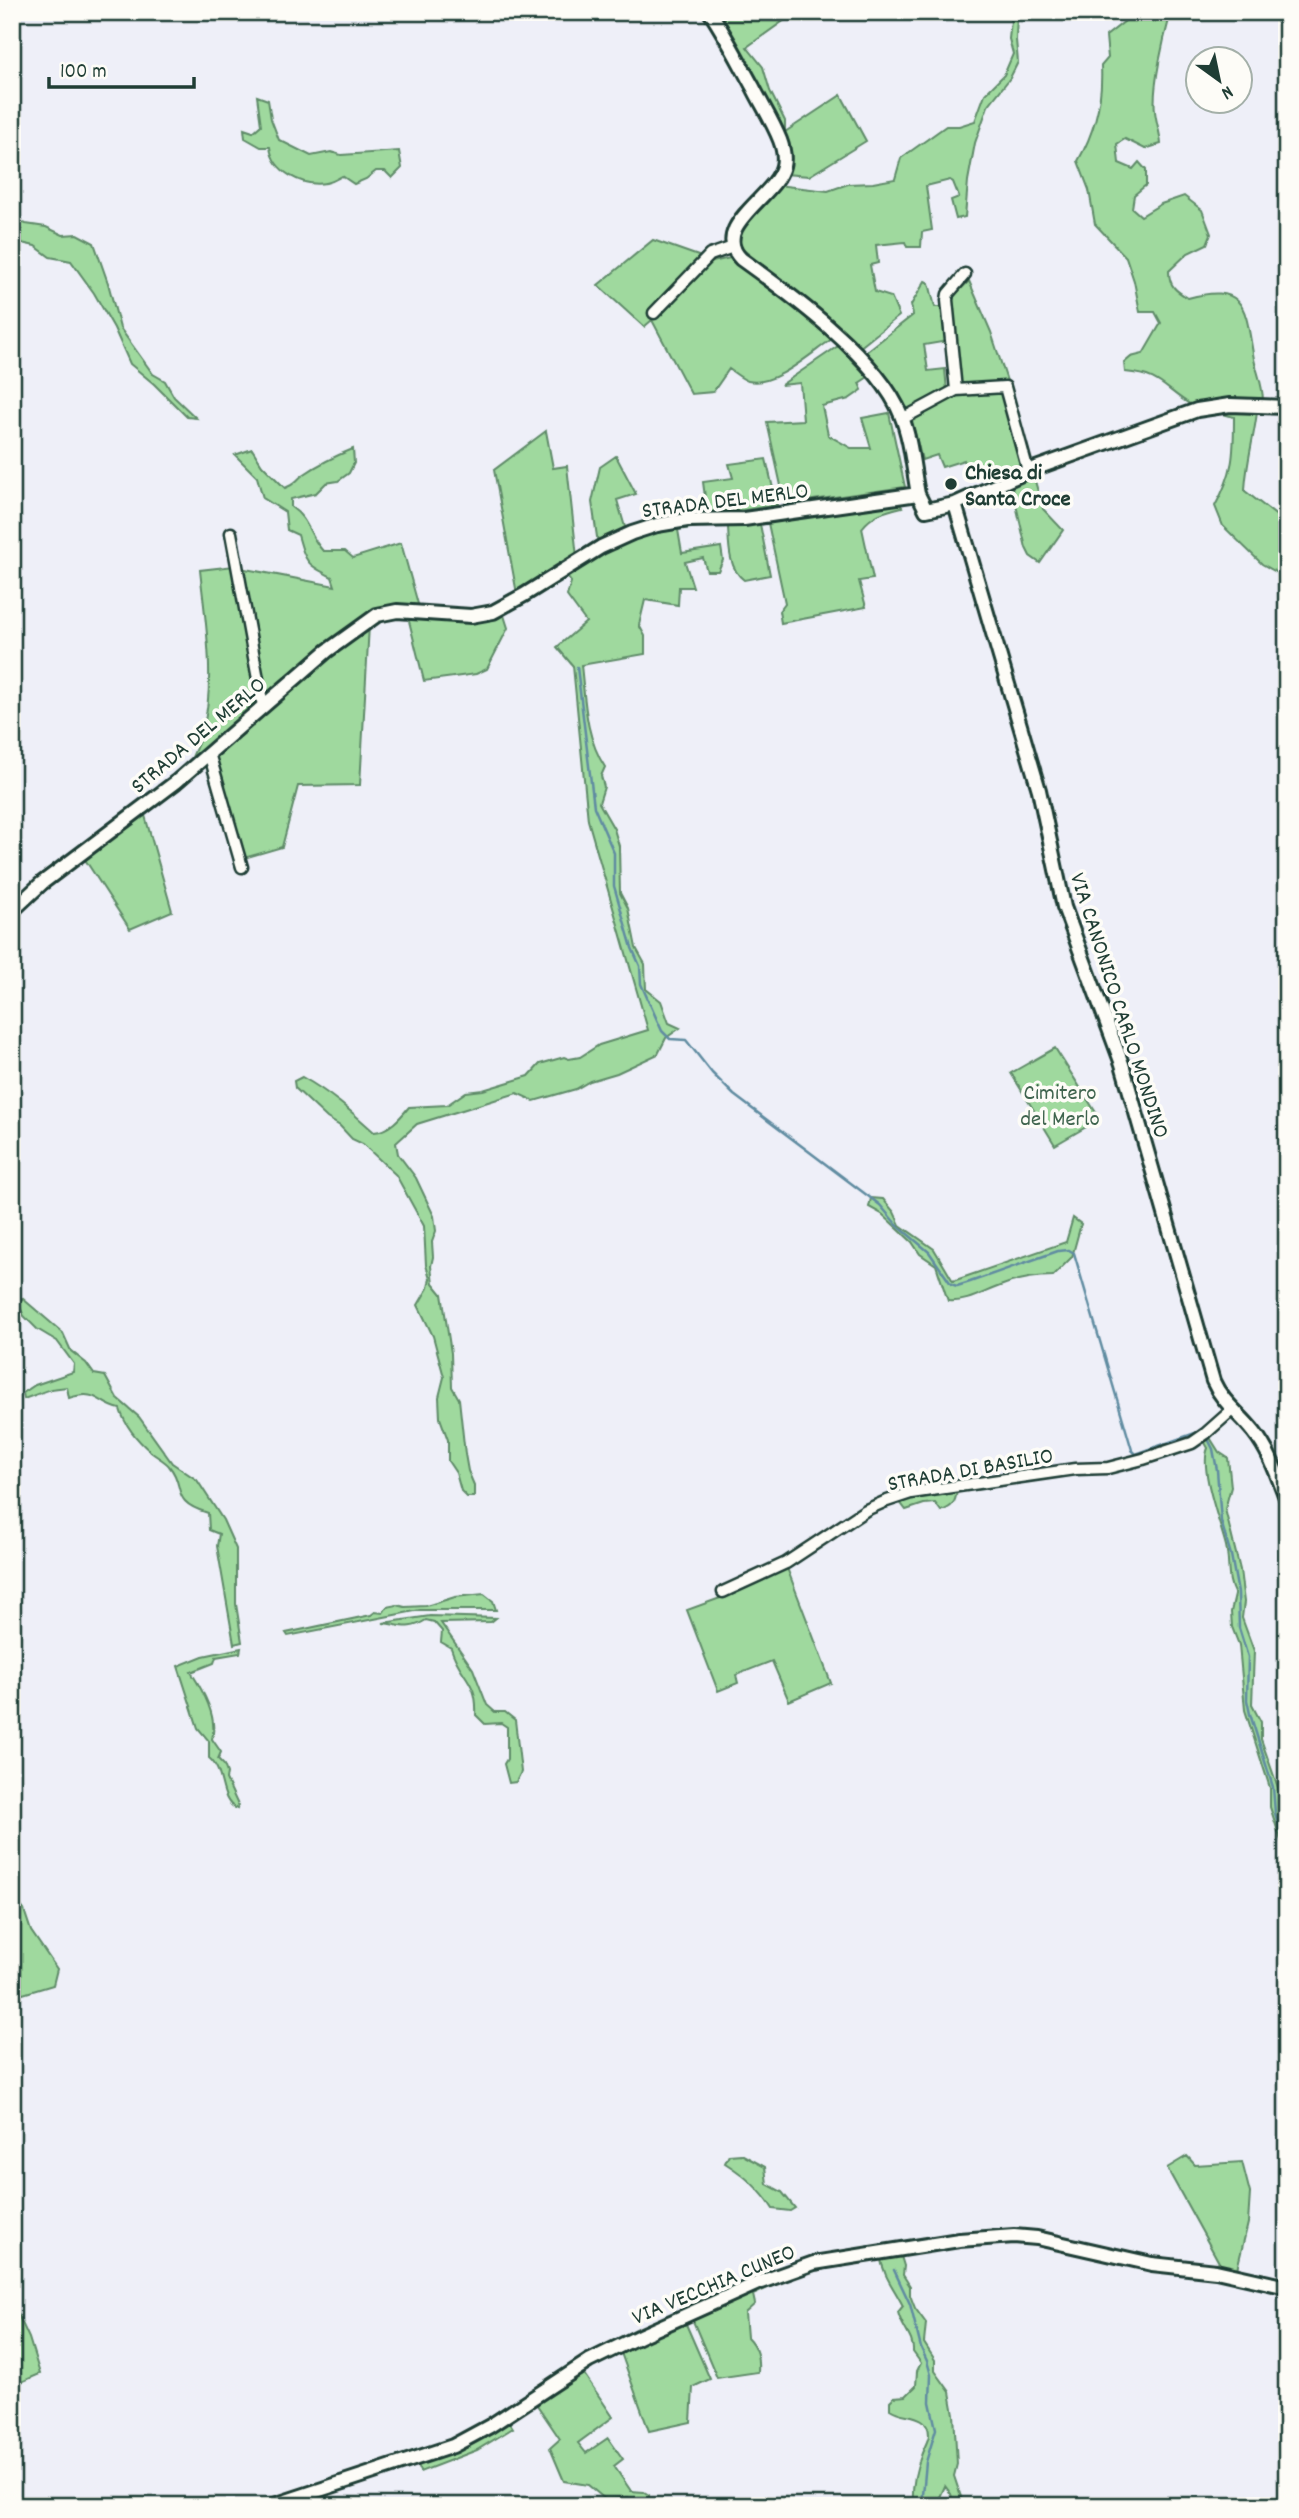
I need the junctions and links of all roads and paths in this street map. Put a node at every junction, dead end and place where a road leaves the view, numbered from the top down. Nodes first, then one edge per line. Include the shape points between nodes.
1 (710, 12) edge
2 (733, 247) junction
3 (965, 274) dead end
4 (654, 313) dead end
5 (956, 390) junction
6 (1287, 407) edge
7 (902, 419) junction
8 (1028, 471) junction
9 (918, 494) junction
10 (955, 504) junction
11 (231, 533) dead end
12 (263, 706) junction
13 (209, 752) junction
14 (242, 867) dead end
15 (12, 911) edge
16 (1232, 1410) junction
17 (1287, 1500) edge
18 (723, 1592) dead end
19 (1287, 2287) edge
20 (271, 2506) edge

1 - 2 street via 775,129 784,155 778,178 736,226
2 - 4 street via 710,255
2 - 7 street via 741,259 807,308 856,355 882,383
3 - 5 street via 947,300
5 - 7 street
5 - 8 street via 1005,387
6 - 8 street via 1230,405 1197,410
7 - 9 street
8 - 10 street
9 - 10 street via 926,510
9 - 12 street, STRADA DEL MERLO via 644,528 601,547 493,611 377,615
10 - 16 street, VIA CANONICO CARLO MONDINO via 1039,790 1064,906 1122,1064 1213,1381
11 - 12 street
12 - 13 street, STRADA DEL MERLO
13 - 14 street
13 - 15 street, STRADA DEL MERLO
16 - 17 street, VIA CANONICO CARLO MONDINO via 1262,1444
16 - 18 street, STRADA DI BASILIO via 1192,1443 1143,1459 1108,1468 911,1493 884,1502 786,1563
19 - 20 street, VIA VECCHIA CUNEO via 1232,2273 1152,2264 1014,2236 814,2263 758,2283 589,2361 453,2446

